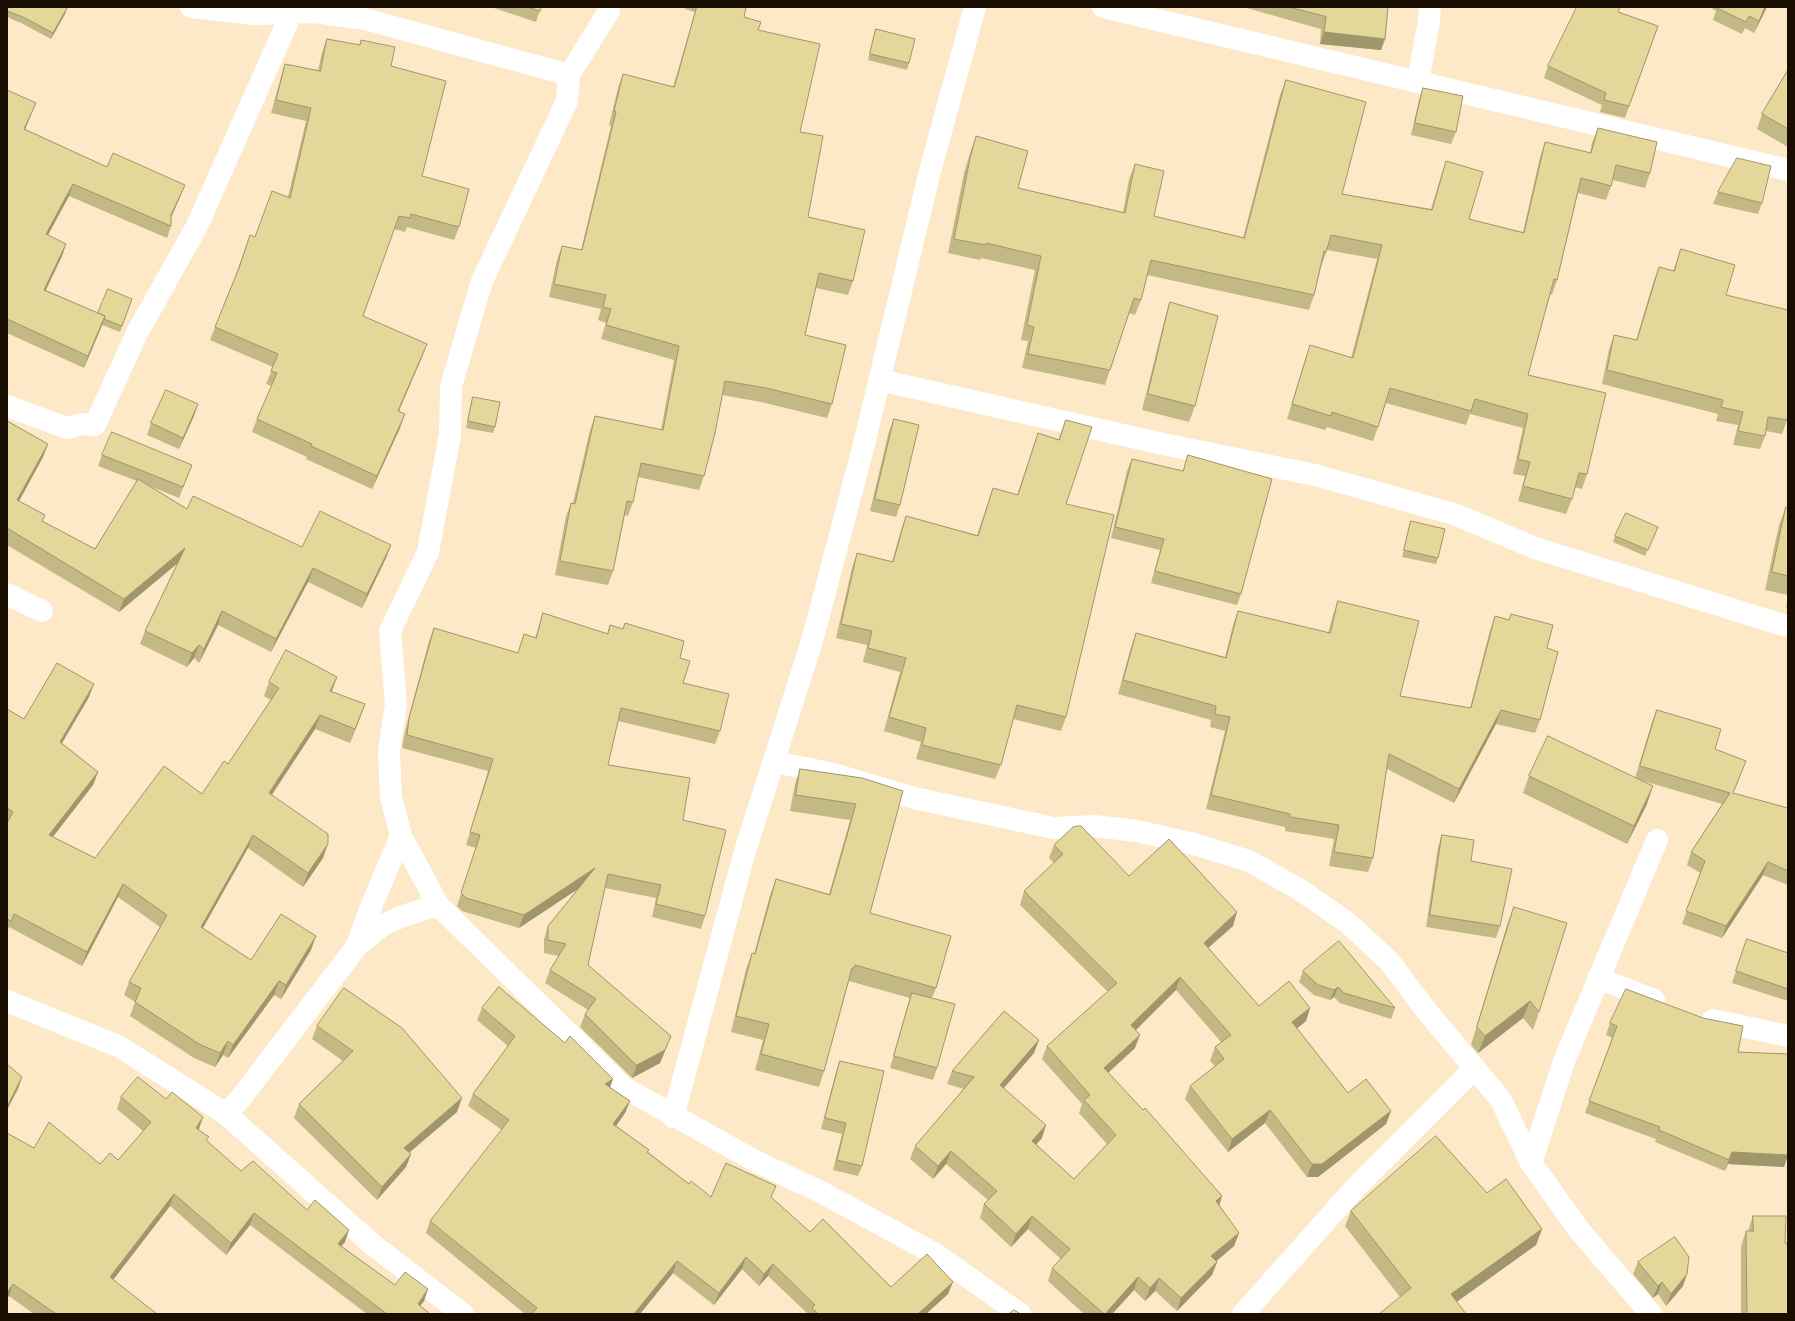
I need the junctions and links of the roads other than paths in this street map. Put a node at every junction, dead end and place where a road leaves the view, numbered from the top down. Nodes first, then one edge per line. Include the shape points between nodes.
1 (191, 7) edge
2 (609, 7) edge
3 (975, 7) edge
4 (1104, 7) edge
5 (1430, 7) edge
6 (292, 12) junction
7 (569, 75) junction
8 (1418, 82) junction
9 (1788, 170) edge
10 (879, 380) junction
11 (7, 406) edge
12 (7, 594) edge
13 (42, 611) dead end
14 (1783, 625) dead end
15 (774, 762) junction
16 (401, 836) junction
17 (1657, 840) dead end
18 (438, 905) junction
19 (358, 946) junction
20 (1598, 978) junction
21 (7, 1001) edge
22 (1675, 1008) edge
23 (1696, 1016) edge
24 (1788, 1036) edge
25 (1475, 1068) junction
26 (226, 1114) junction
27 (673, 1117) junction
28 (1531, 1163) junction
29 (463, 1314) edge
30 (1020, 1314) edge
31 (1243, 1314) edge
32 (1651, 1314) edge

1 - 6 street via 254,14
2 - 7 street via 609,11
3 - 10 street via 930,171
4 - 8 street
5 - 8 street
6 - 7 street via 314,12 365,19
6 - 11 street via 197,226 137,333 95,425 82,424 66,428
7 - 16 street via 567,101 482,281 451,386 450,435 428,552 390,631 396,705 389,751 391,797
8 - 9 street
10 - 14 street via 1163,444 1315,475 1457,515 1535,548
10 - 15 street via 812,641
12 - 13 street
15 - 25 street via 830,773 914,798 1054,828 1095,826 1137,830 1249,861 1302,891 1348,923 1389,961 1425,1009
15 - 27 street via 745,851
16 - 18 street via 416,870
16 - 19 street via 368,914
17 - 20 street
18 - 19 street via 383,925
18 - 27 street via 623,1088
19 - 26 street
20 - 22 street
20 - 28 street via 1564,1061
21 - 26 street via 120,1047
23 - 24 street
25 - 28 street via 1501,1100
25 - 31 street via 1356,1187
26 - 29 street via 373,1245
27 - 30 street via 717,1138 757,1162 821,1192 937,1256
28 - 32 street via 1578,1230

